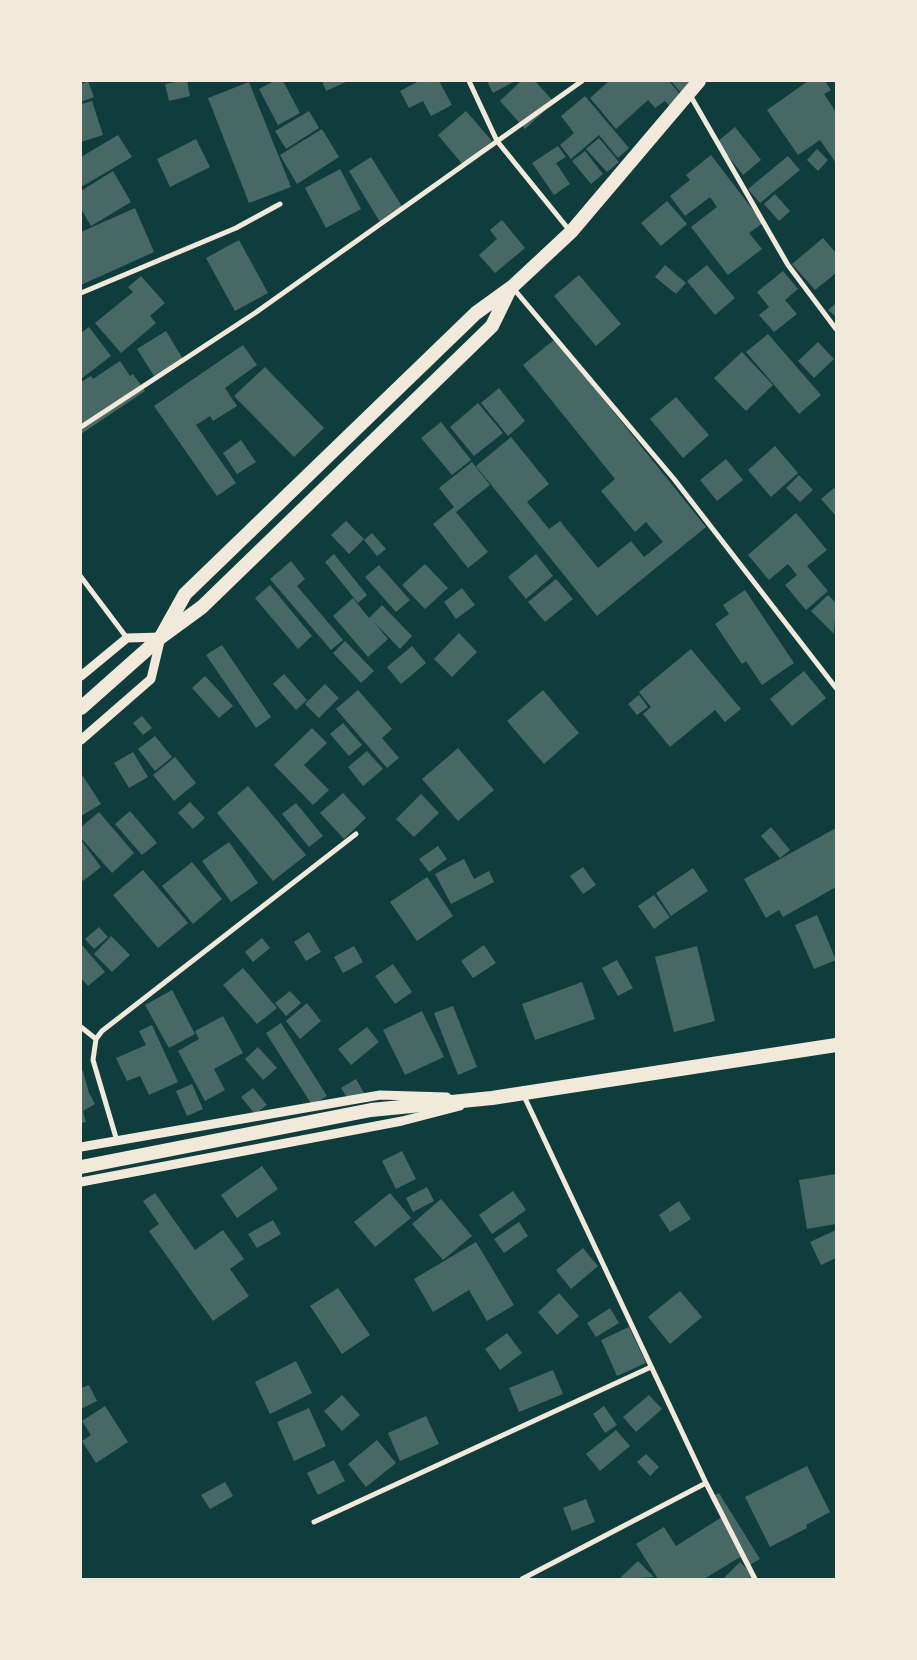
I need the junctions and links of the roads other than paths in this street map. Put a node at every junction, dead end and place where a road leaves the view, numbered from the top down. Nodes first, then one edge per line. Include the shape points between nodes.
1 (469, 81) edge
2 (582, 81) edge
3 (699, 81) edge
4 (688, 92) junction
5 (497, 141) junction
6 (280, 204) dead end
7 (571, 232) junction
8 (512, 287) junction
9 (81, 293) edge
10 (836, 329) edge
11 (81, 427) edge
12 (81, 576) edge
13 (161, 637) junction
14 (127, 638) junction
15 (81, 676) edge
16 (836, 688) edge
17 (81, 708) edge
18 (81, 740) edge
19 (356, 834) dead end
20 (81, 1027) edge
21 (96, 1039) junction
22 (836, 1045) edge
23 (523, 1094) junction
24 (492, 1098) junction
25 (117, 1141) junction
26 (81, 1147) edge
27 (81, 1167) edge
28 (81, 1182) edge
29 (651, 1367) junction
30 (706, 1484) junction
31 (314, 1522) dead end
32 (522, 1579) edge
33 (755, 1579) edge

1 - 5 street
2 - 5 street
3 - 4 highway
4 - 7 highway
4 - 10 street via 788,265
5 - 7 street
5 - 11 street via 255,313
6 - 9 street via 236,228
7 - 8 highway
8 - 13 highway via 476,313 185,594
8 - 13 highway via 492,326 202,607
8 - 16 street via 674,478
12 - 14 street
13 - 14 street
13 - 17 highway
13 - 18 street via 152,679
14 - 15 street
19 - 21 street via 110,1024
20 - 21 street
21 - 25 street via 93,1060
22 - 23 highway
23 - 24 highway
23 - 29 street
24 - 25 street via 380,1095
24 - 27 highway via 371,1110
24 - 28 street via 402,1121
25 - 26 street
29 - 30 street
29 - 31 street
30 - 32 street
30 - 33 street

